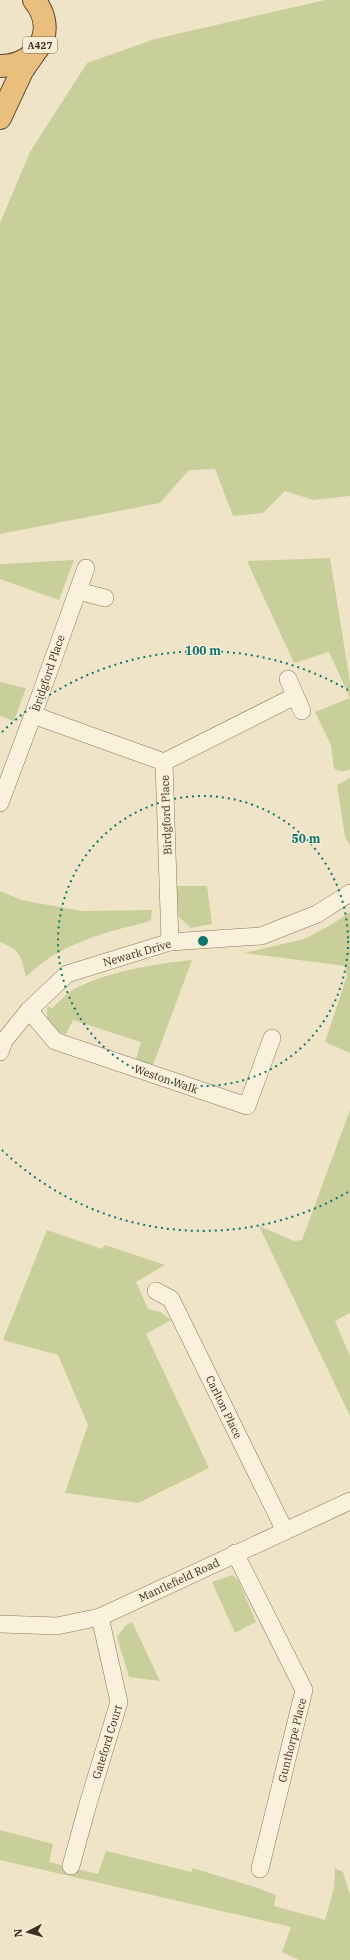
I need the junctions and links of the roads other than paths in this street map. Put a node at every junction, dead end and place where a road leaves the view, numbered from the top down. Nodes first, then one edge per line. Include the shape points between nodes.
1 (38, 3) edge
2 (34, 54) junction
3 (0, 66) edge
4 (0, 118) edge
5 (86, 568) dead end
6 (78, 591) junction
7 (105, 598) dead end
8 (288, 679) dead end
9 (33, 715) junction
10 (164, 762) junction
11 (0, 803) edge
12 (350, 893) edge
13 (170, 942) junction
14 (29, 1010) junction
15 (272, 1038) dead end
16 (0, 1052) edge
17 (156, 1291) dead end
18 (350, 1501) edge
19 (285, 1531) junction
20 (235, 1553) junction
21 (100, 1617) junction
22 (0, 1624) edge
23 (71, 1866) dead end
24 (260, 1868) dead end

1 - 2 highway, A427 via 44,21 44,33 41,44
2 - 3 highway, A427 via 24,62
2 - 4 highway, A427 via 22,71
5 - 6 street, Bridgford Place
6 - 7 street
6 - 9 street, Bridgford Place
8 - 10 street, Birdgford Place via 298,703
9 - 10 street, Bridgford Place
9 - 11 street
10 - 13 street, Birdgford Place
12 - 13 street, Newark Drive via 317,914 261,936
13 - 14 street, Newark Drive via 67,974
14 - 15 street, Weston Walk via 55,1041 247,1106
14 - 16 street, Newark Drive via 4,1041
17 - 19 street, Carlton Place via 172,1299
18 - 19 street, Mantlefield Road
19 - 20 street, Mantlefield Road
20 - 21 street, Mantlefield Road
20 - 24 street, Gunthorpe Place via 304,1690
21 - 22 street, Mantlefield Road via 57,1626
21 - 23 street, Gateford Court via 120,1702

